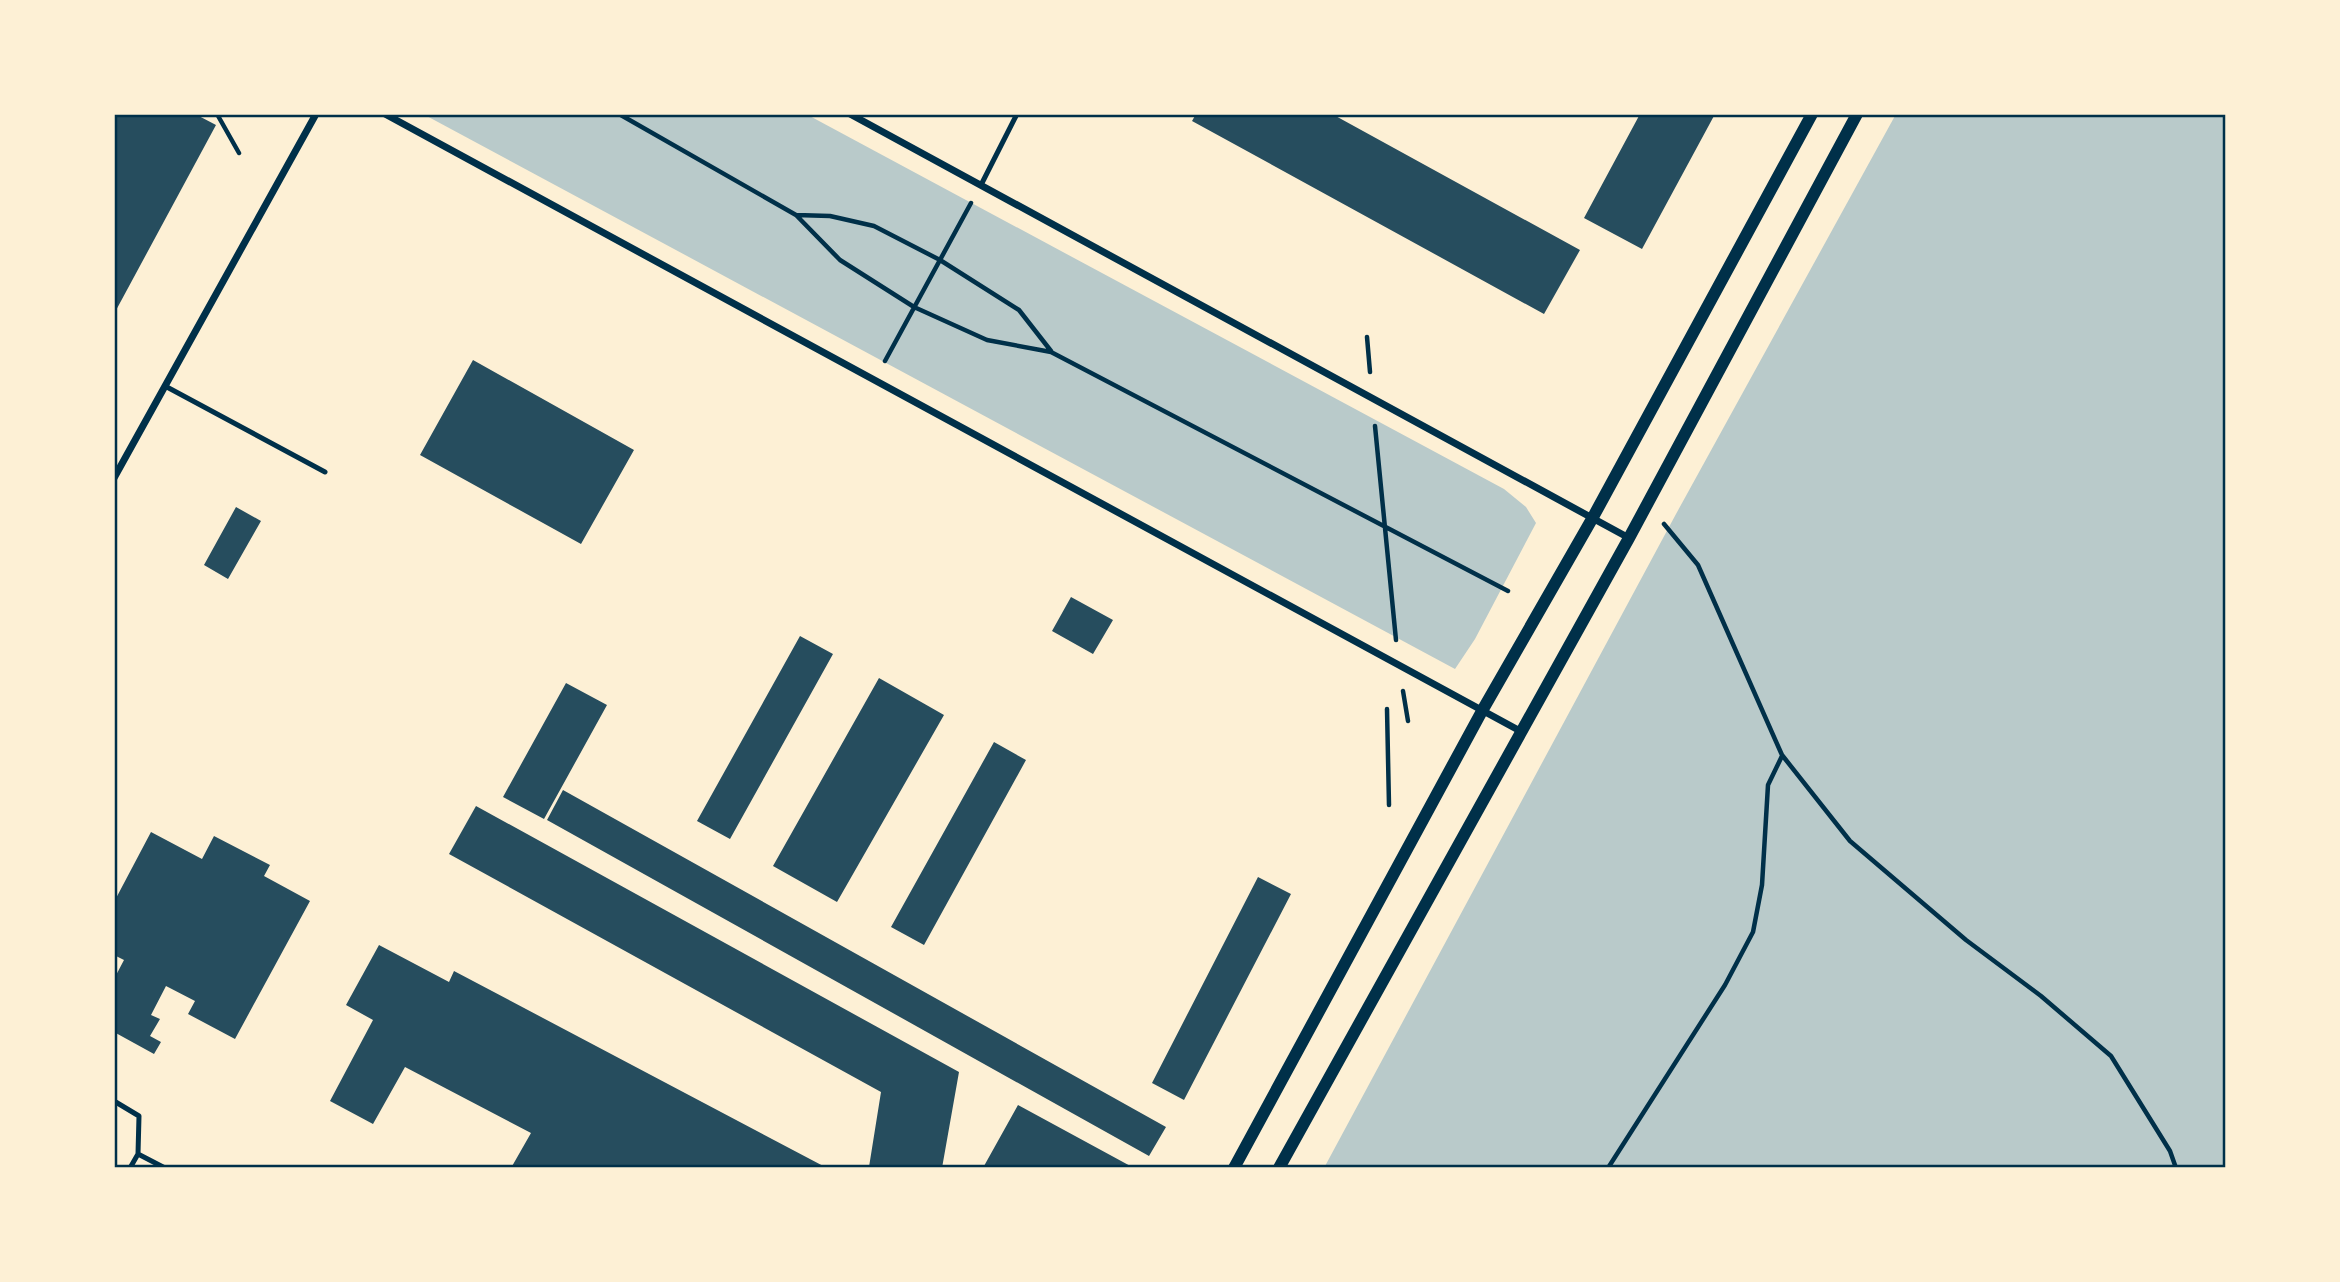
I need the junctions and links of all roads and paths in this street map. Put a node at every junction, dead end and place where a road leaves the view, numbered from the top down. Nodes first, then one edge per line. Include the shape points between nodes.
1 (218, 114) edge
2 (316, 114) edge
3 (385, 114) edge
4 (619, 114) edge
5 (850, 114) edge
6 (1017, 114) edge
7 (1812, 114) edge
8 (1857, 114) edge
9 (239, 153) dead end
10 (981, 185) junction
11 (796, 215) junction
12 (940, 260) junction
13 (914, 307) junction
14 (1367, 337) dead end
15 (1051, 352) junction
16 (875, 380) junction
17 (1371, 382) dead end
18 (165, 386) junction
19 (1374, 417) dead end
20 (325, 472) dead end
21 (114, 478) edge
22 (1592, 519) junction
23 (1663, 524) dead end
24 (1385, 527) junction
25 (1629, 538) junction
26 (1508, 591) dead end
27 (1397, 651) dead end
28 (1402, 683) dead end
29 (1387, 709) dead end
30 (1482, 711) junction
31 (1408, 721) dead end
32 (1522, 732) junction
33 (1782, 755) junction
34 (1389, 805) dead end
35 (114, 1101) edge
36 (138, 1154) junction
37 (130, 1168) edge
38 (165, 1168) edge
39 (1234, 1168) edge
40 (1279, 1168) edge
41 (1608, 1168) edge
42 (2176, 1168) edge

1 - 9 path
2 - 18 street
3 - 16 street
4 - 11 path
5 - 10 street
6 - 10 lane
7 - 22 street
8 - 25 street
10 - 12 path
10 - 22 street
11 - 12 path via 830,216 874,226
11 - 13 path via 840,260
12 - 13 path
12 - 15 path via 1019,310
13 - 15 path via 987,340
13 - 16 path
14 - 17 path
15 - 24 path
16 - 30 street
18 - 20 lane
18 - 21 street
19 - 24 path
22 - 25 street
22 - 30 street
23 - 33 path via 1698,565
24 - 26 path
24 - 27 path
25 - 32 street
28 - 31 path
29 - 34 path
30 - 32 street
30 - 39 street
32 - 40 street
33 - 41 path via 1768,785 1762,885 1753,932 1725,985
33 - 42 path via 1850,841 2111,1056
35 - 36 lane via 139,1116
36 - 37 lane
36 - 38 lane

